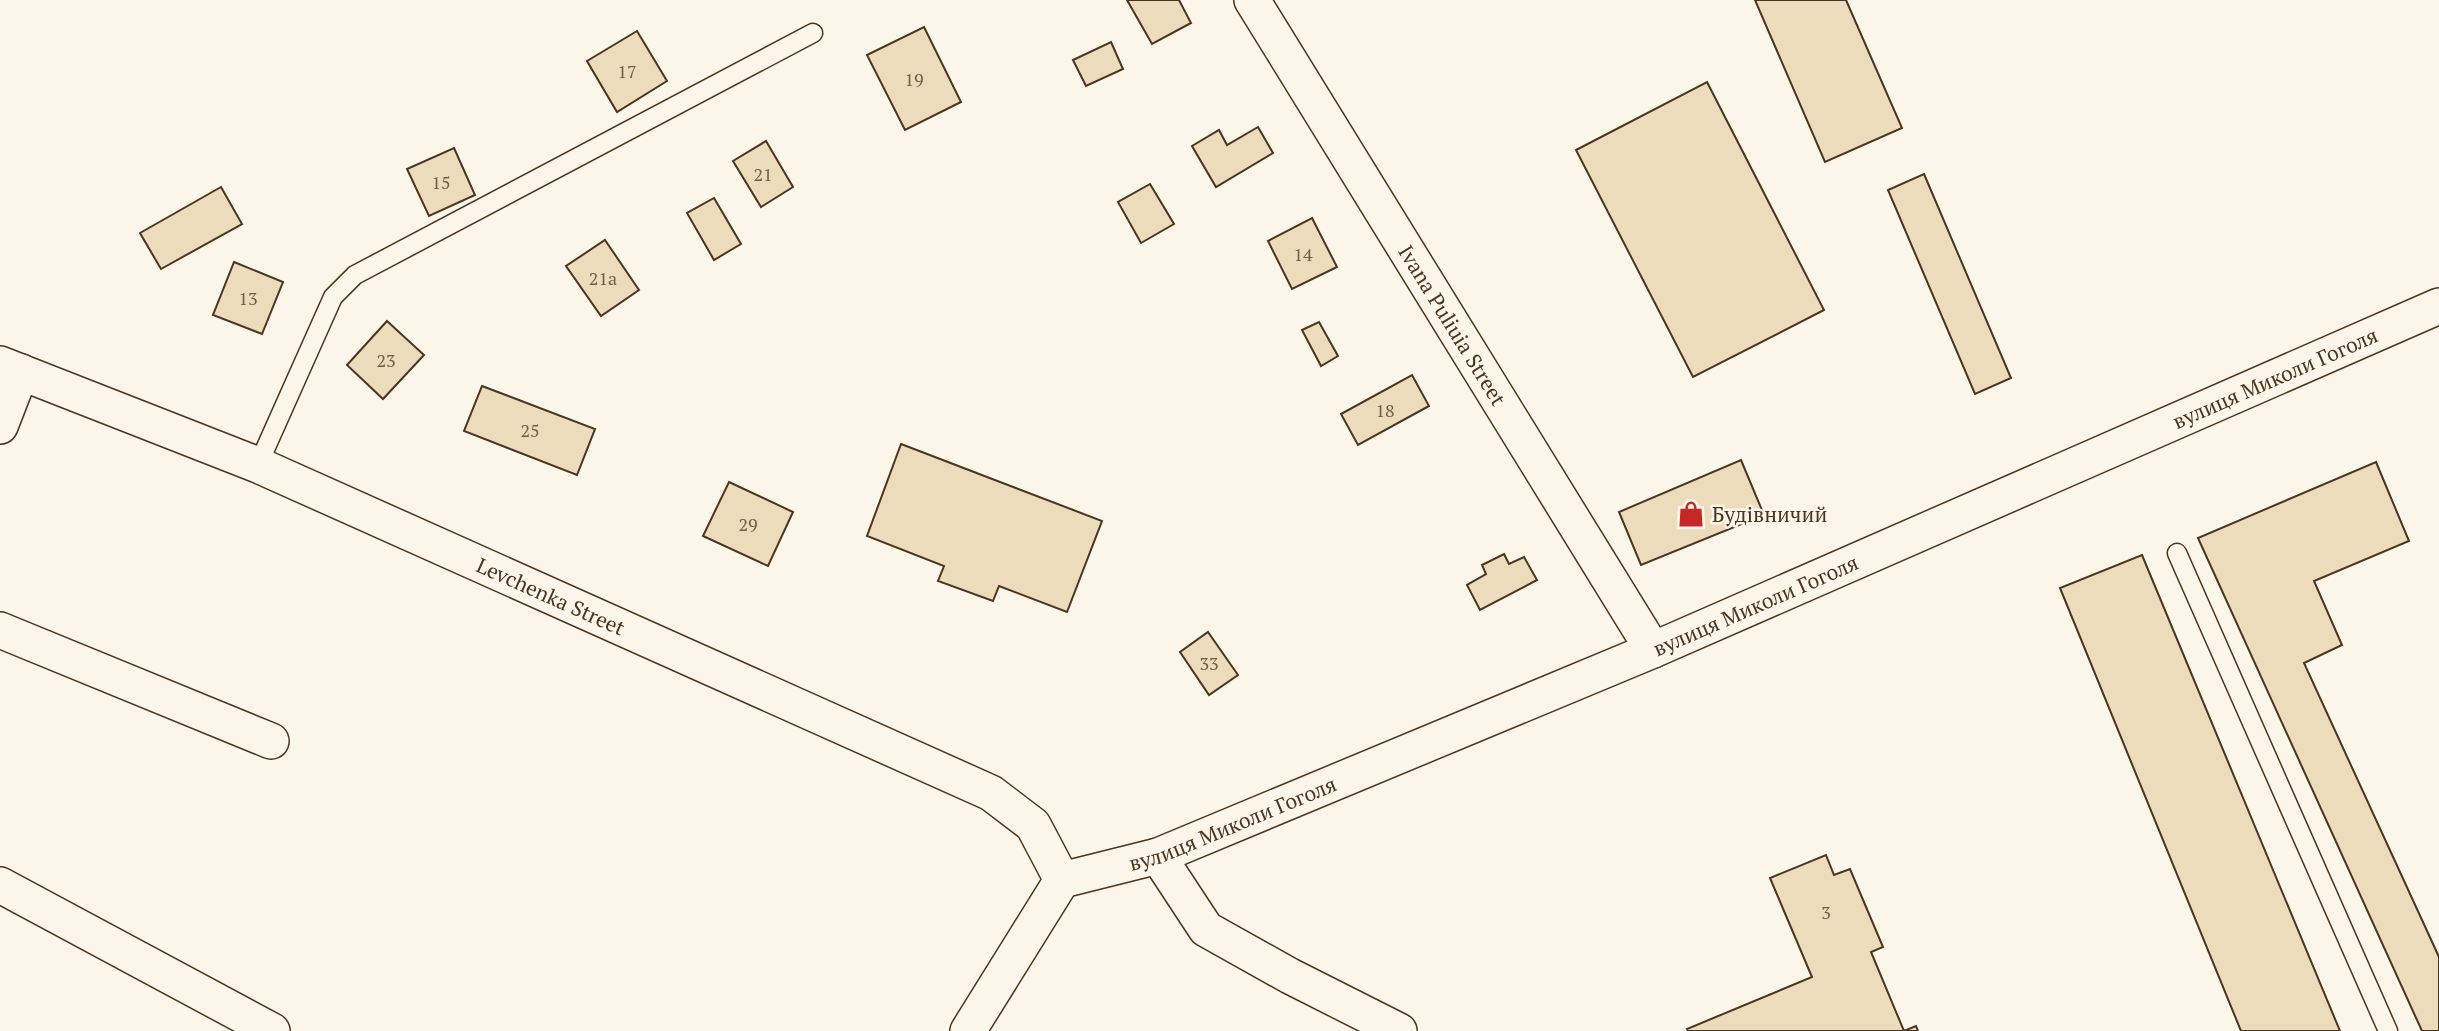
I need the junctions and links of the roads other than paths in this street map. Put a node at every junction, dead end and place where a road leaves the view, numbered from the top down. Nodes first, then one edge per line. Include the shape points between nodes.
1 (1252, 0) edge
2 (813, 33) dead end
3 (2439, 306) edge
4 (11, 368) edge
5 (0, 426) edge
6 (258, 465) junction
7 (2177, 553) dead end
8 (0, 630) edge
9 (1653, 650) junction
10 (271, 741) dead end
11 (1158, 856) junction
12 (1062, 880) junction
13 (0, 886) edge
14 (272, 1031) edge
15 (968, 1031) edge
16 (1399, 1031) edge
17 (2388, 1031) edge

1 - 9 street, Ivana Puliuia Street
2 - 6 lane via 355,275 333,297
3 - 9 street, вулиця Миколи Гоголя
4 - 5 street
4 - 6 street, Levchenka Street
6 - 12 street, Levchenka Street via 991,793 1033,825
7 - 17 lane
8 - 10 street
9 - 11 street, вулиця Миколи Гоголя
11 - 12 street, вулиця Миколи Гоголя
11 - 16 street via 1206,929
12 - 15 street
13 - 14 street

